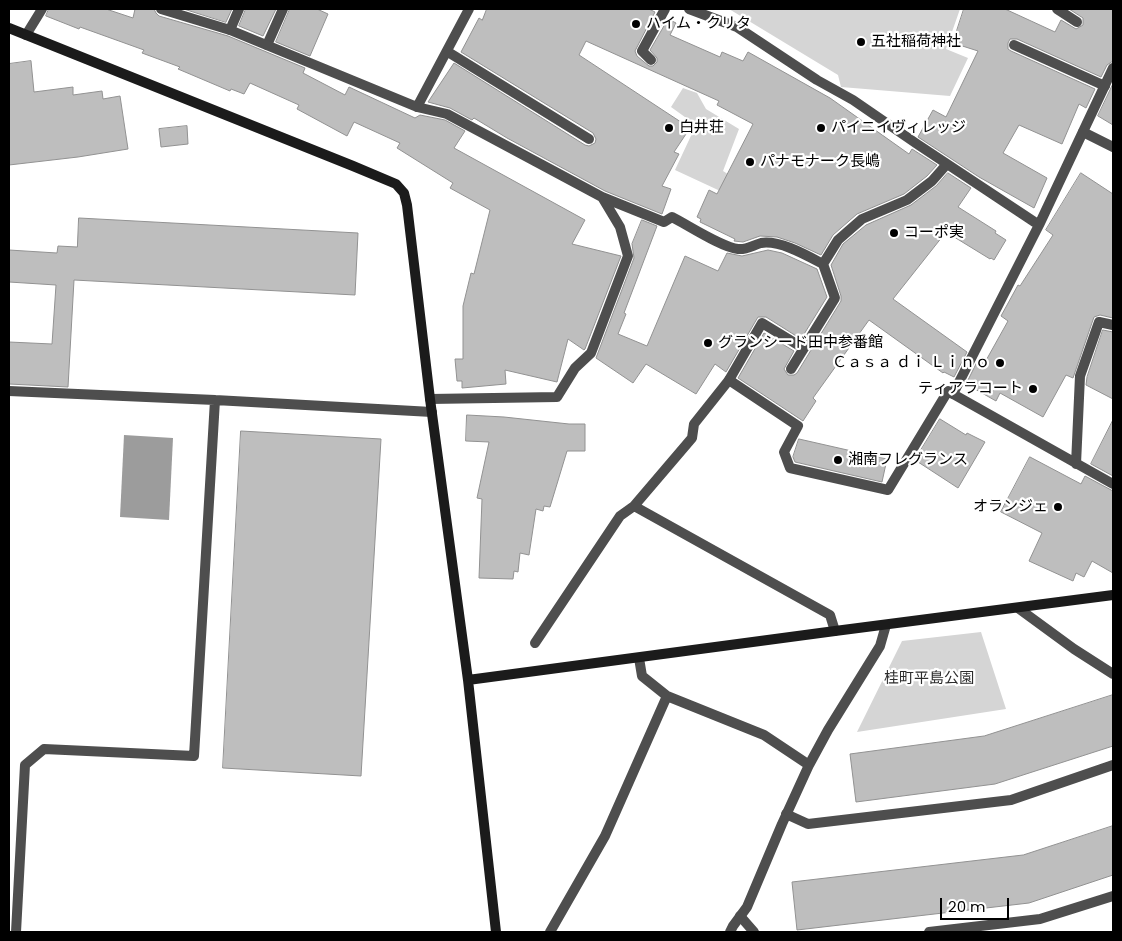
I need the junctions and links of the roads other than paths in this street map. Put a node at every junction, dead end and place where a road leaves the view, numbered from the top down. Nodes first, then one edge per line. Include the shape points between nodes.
1 (42, 9) edge
2 (161, 9) edge
3 (239, 9) edge
4 (283, 9) edge
5 (469, 9) edge
6 (665, 9) edge
7 (689, 9) edge
8 (1057, 9) edge
9 (1077, 22) dead end
10 (9, 28) edge
11 (230, 30) junction
12 (26, 34) junction
13 (267, 45) junction
14 (1014, 45) dead end
15 (448, 52) junction
16 (651, 60) dead end
17 (1113, 68) edge
18 (1104, 86) junction
19 (417, 107) junction
20 (1083, 132) junction
21 (589, 138) dead end
22 (1113, 147) edge
23 (947, 164) junction
24 (602, 197) junction
25 (1039, 225) junction
26 (823, 264) junction
27 (1113, 325) edge
28 (803, 348) junction
29 (791, 369) dead end
30 (730, 380) junction
31 (9, 391) edge
32 (953, 394) junction
33 (430, 399) junction
34 (215, 400) junction
35 (432, 412) junction
36 (1076, 464) junction
37 (1113, 484) edge
38 (634, 506) junction
39 (1113, 596) edge
40 (1018, 608) junction
41 (886, 625) junction
42 (835, 631) junction
43 (535, 643) dead end
44 (639, 658) junction
45 (1113, 674) edge
46 (468, 680) junction
47 (667, 696) junction
48 (809, 765) junction
49 (1113, 765) edge
50 (786, 814) junction
51 (1113, 896) edge
52 (740, 916) junction
53 (16, 932) edge
54 (496, 932) edge
55 (550, 932) edge
56 (730, 932) edge
57 (754, 932) edge
58 (929, 932) edge

1 - 12 street
2 - 11 street
3 - 11 street
4 - 13 street
5 - 15 street
6 - 16 street via 642,51
7 - 23 street via 736,27
8 - 9 street
10 - 12 street
11 - 13 street
12 - 33 street via 396,184 404,193 407,205
13 - 19 street
14 - 18 street
15 - 19 street
15 - 21 street
17 - 18 street
18 - 20 street
19 - 24 street via 447,114
20 - 22 street
20 - 25 street
23 - 25 street
23 - 26 street via 932,181 907,200 862,219 838,240
24 - 26 street via 664,222 672,217 728,246 739,249 762,243 776,245 796,250
24 - 33 street via 620,227 628,256 592,353 575,368 557,396
25 - 32 street
26 - 28 street via 835,298
27 - 36 street via 1099,322 1080,376
28 - 29 street
28 - 30 street via 762,323
30 - 32 street via 798,426 784,452 790,468 888,490 948,391
30 - 38 street via 694,424 692,438
31 - 34 street
32 - 36 street
33 - 35 street
34 - 35 street
34 - 53 street via 194,756 44,749 25,765
35 - 46 street
36 - 37 street
38 - 42 street via 830,614
38 - 43 street via 620,516
39 - 40 street
40 - 41 street
40 - 45 street
41 - 42 street
41 - 48 street via 880,646
42 - 44 street
44 - 46 street
44 - 47 street via 642,676
46 - 54 street
47 - 48 street via 764,735
47 - 55 street via 605,836
48 - 50 street
49 - 50 street via 1011,800 808,824
50 - 52 street via 747,907
51 - 58 street via 1040,919
52 - 56 street
52 - 57 street

